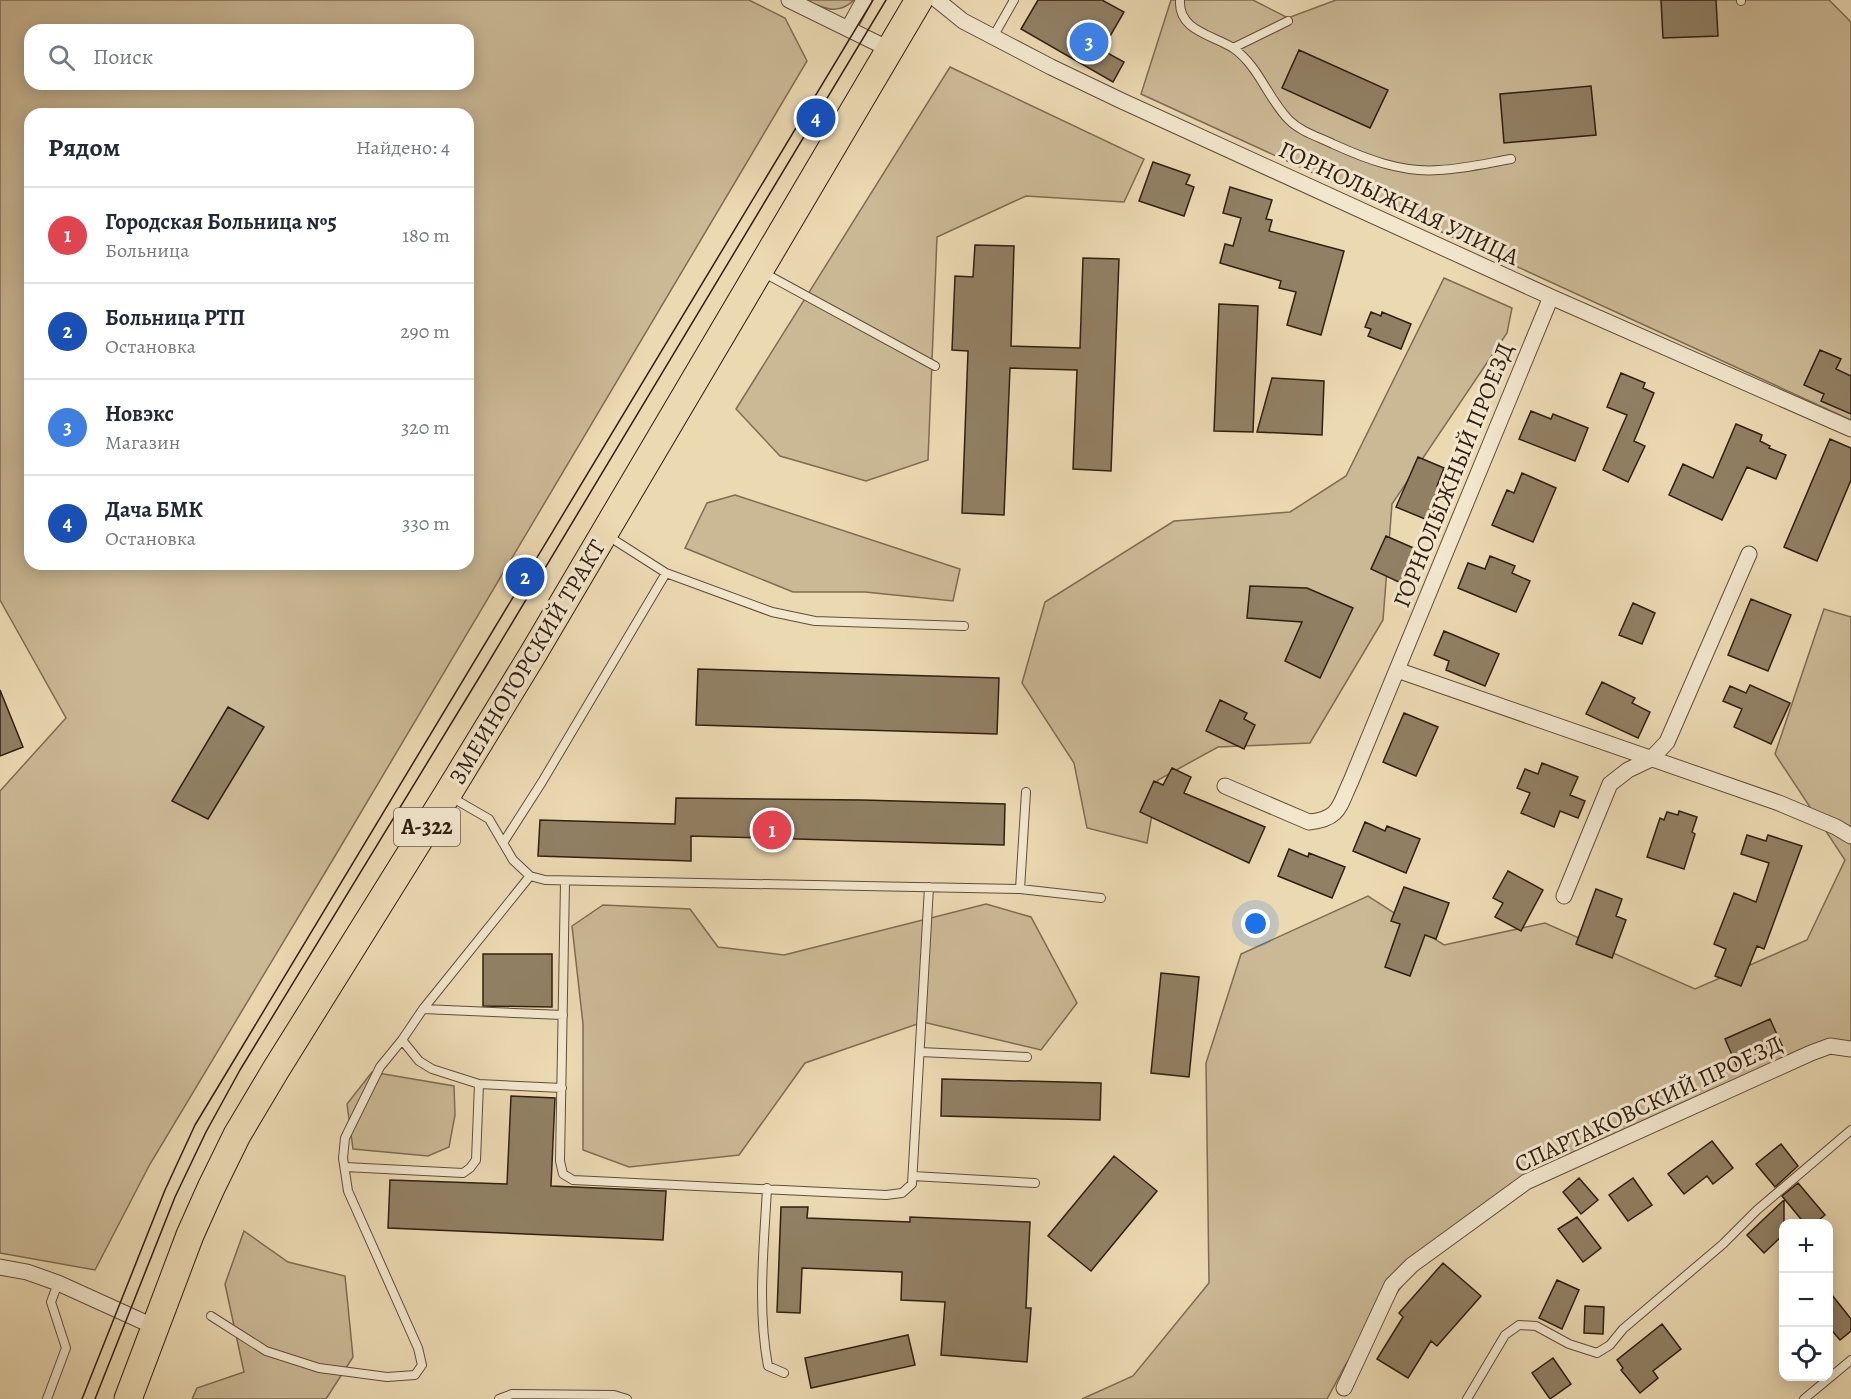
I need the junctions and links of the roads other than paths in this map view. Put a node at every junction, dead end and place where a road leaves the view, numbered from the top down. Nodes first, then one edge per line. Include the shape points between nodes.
1 (789, 0) edge
2 (864, 0) edge
3 (919, 0) edge
4 (937, 0) edge
5 (1014, 0) edge
6 (1180, 0) edge
7 (1288, 21) dead end
8 (848, 29) junction
9 (993, 37) junction
10 (1233, 48) junction
11 (891, 50) junction
12 (1511, 159) dead end
13 (760, 271) junction
14 (1551, 297) junction
15 (935, 366) dead end
16 (1851, 429) edge
17 (604, 534) junction
18 (1749, 555) dead end
19 (666, 573) junction
20 (964, 626) dead end
21 (1397, 670) junction
22 (1651, 759) junction
23 (1225, 786) dead end
24 (1026, 792) dead end
25 (447, 795) junction
26 (1851, 836) edge
27 (503, 843) junction
28 (530, 876) junction
29 (565, 882) junction
30 (929, 887) junction
31 (1020, 889) junction
32 (1564, 896) dead end
33 (1101, 898) dead end
34 (423, 1009) junction
35 (563, 1015) junction
36 (402, 1040) junction
37 (1851, 1049) edge
38 (920, 1052) junction
39 (1027, 1058) dead end
40 (478, 1084) junction
41 (562, 1088) junction
42 (1851, 1130) edge
43 (345, 1167) junction
44 (913, 1176) junction
45 (1035, 1183) dead end
46 (767, 1188) junction
47 (0, 1267) edge
48 (58, 1283) junction
49 (211, 1316) dead end
50 (155, 1327) junction
51 (1851, 1360) edge
52 (784, 1373) dead end
53 (1344, 1388) dead end
54 (46, 1399) edge
55 (128, 1399) edge
56 (499, 1399) edge
57 (627, 1399) edge
58 (1467, 1399) edge
59 (1804, 1399) edge

1 - 8 street
2 - 8 street
3 - 11 highway, ЗМЕИНОГОРСКИЙ ТРАКТ / А-322
4 - 9 street, ГОРНОЛЫЖНАЯ УЛИЦА via 963,21
5 - 9 lane
6 - 10 lane via 1179,7 1190,26
7 - 10 lane
8 - 11 street
9 - 14 street, ГОРНОЛЫЖНАЯ УЛИЦА via 1122,101
10 - 12 lane via 1263,80 1288,119 1298,128 1339,147 1411,170 1439,170
11 - 13 highway, ЗМЕИНОГОРСКИЙ ТРАКТ / А-322
13 - 15 lane
13 - 17 highway, ЗМЕИНОГОРСКИЙ ТРАКТ / А-322
14 - 16 street, ГОРНОЛЫЖНАЯ УЛИЦА
14 - 21 street, ГОРНОЛЫЖНЫЙ ПРОЕЗД
17 - 19 lane
17 - 25 highway, ЗМЕИНОГОРСКИЙ ТРАКТ / А-322
18 - 22 street via 1667,742
19 - 20 lane via 772,612 815,621
19 - 27 lane
21 - 22 street
21 - 23 street, ГОРНОЛЫЖНЫЙ ПРОЕЗД via 1334,814 1309,822
22 - 26 street via 1779,803
22 - 32 street via 1610,784
24 - 31 lane
25 - 27 lane via 489,819
25 - 50 highway, ЗМЕИНОГОРСКИЙ ТРАКТ / А-322 via 237,1135 194,1226
27 - 28 lane via 513,860
28 - 29 lane
28 - 34 lane
29 - 30 lane
29 - 35 lane
30 - 31 lane
30 - 38 lane
31 - 33 lane
34 - 35 lane
34 - 36 lane
35 - 41 lane
36 - 40 lane via 419,1061 432,1069
36 - 43 lane via 380,1066 345,1138
37 - 53 street, СПАРТАКОВСКИЙ ПРОЕЗД via 1830,1046 1811,1053 1526,1182 1412,1265 1392,1285
38 - 39 lane
38 - 44 lane
40 - 41 lane
40 - 43 lane via 476,1160 463,1173
41 - 46 lane via 560,1161 563,1174 573,1179
42 - 58 lane via 1623,1329 1610,1345 1597,1353 1569,1344 1536,1326 1519,1324 1505,1335
43 - 49 lane via 348,1191 418,1348 422,1365 416,1374 387,1377 319,1368 266,1351
44 - 45 lane
44 - 46 lane via 912,1184 902,1193 886,1195
46 - 52 lane via 764,1345 768,1366
47 - 48 street
48 - 50 street
48 - 54 lane via 51,1302 66,1348
50 - 55 highway, ЗМЕИНОГОРСКИЙ ТРАКТ / А-322
51 - 59 lane
56 - 57 lane via 512,1394 614,1395

